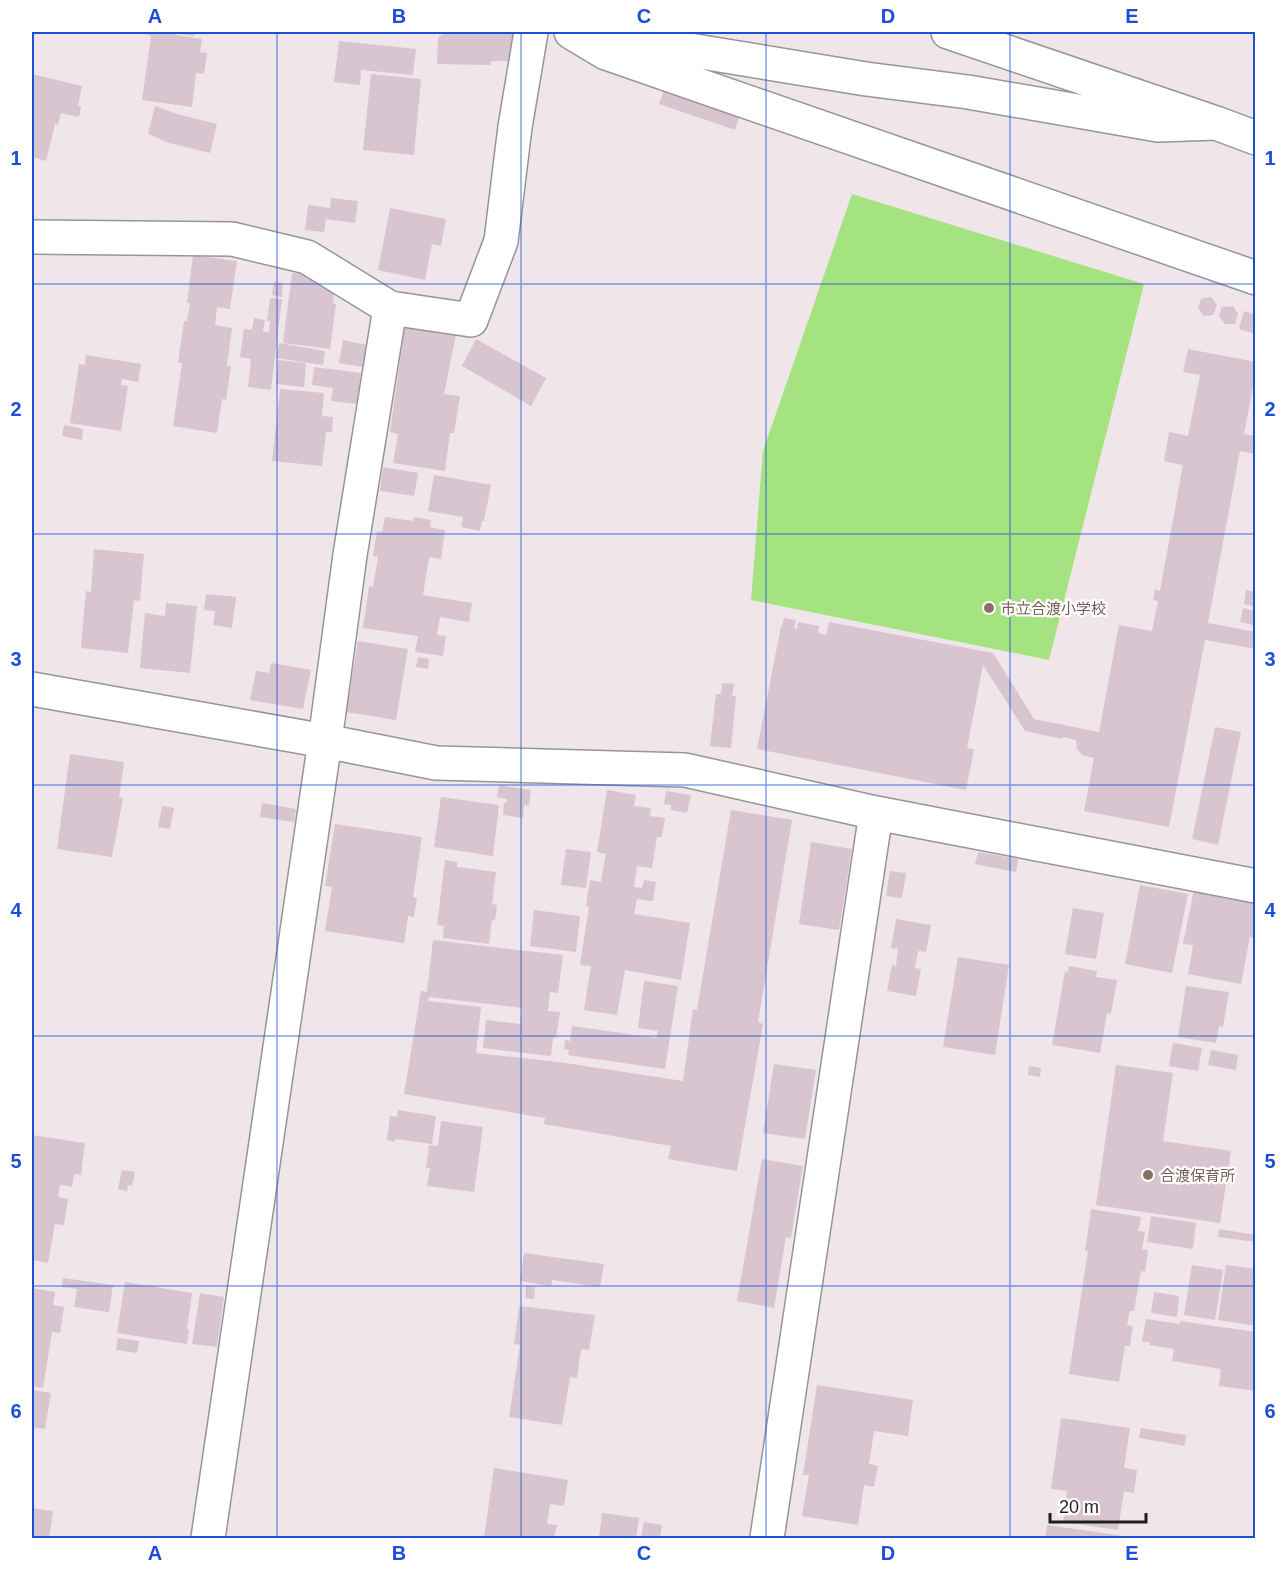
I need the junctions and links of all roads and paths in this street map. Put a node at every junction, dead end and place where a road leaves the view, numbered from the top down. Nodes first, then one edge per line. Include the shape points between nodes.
1 (531, 32) edge
2 (571, 32) edge
3 (577, 32) edge
4 (948, 32) edge
5 (1216, 123) junction
6 (1256, 138) edge
7 (32, 237) edge
8 (1256, 278) edge
9 (390, 308) junction
10 (32, 688) edge
11 (325, 741) junction
12 (876, 813) junction
13 (1256, 886) edge
14 (208, 1539) edge
15 (767, 1539) edge

1 - 9 street via 501,241 471,320
2 - 8 street via 606,53
3 - 5 street via 1158,125
4 - 5 street
5 - 6 street
7 - 9 street via 232,238 307,257
9 - 11 street
10 - 11 street
11 - 12 street via 436,763 685,770
11 - 14 street
12 - 13 street
12 - 15 street

